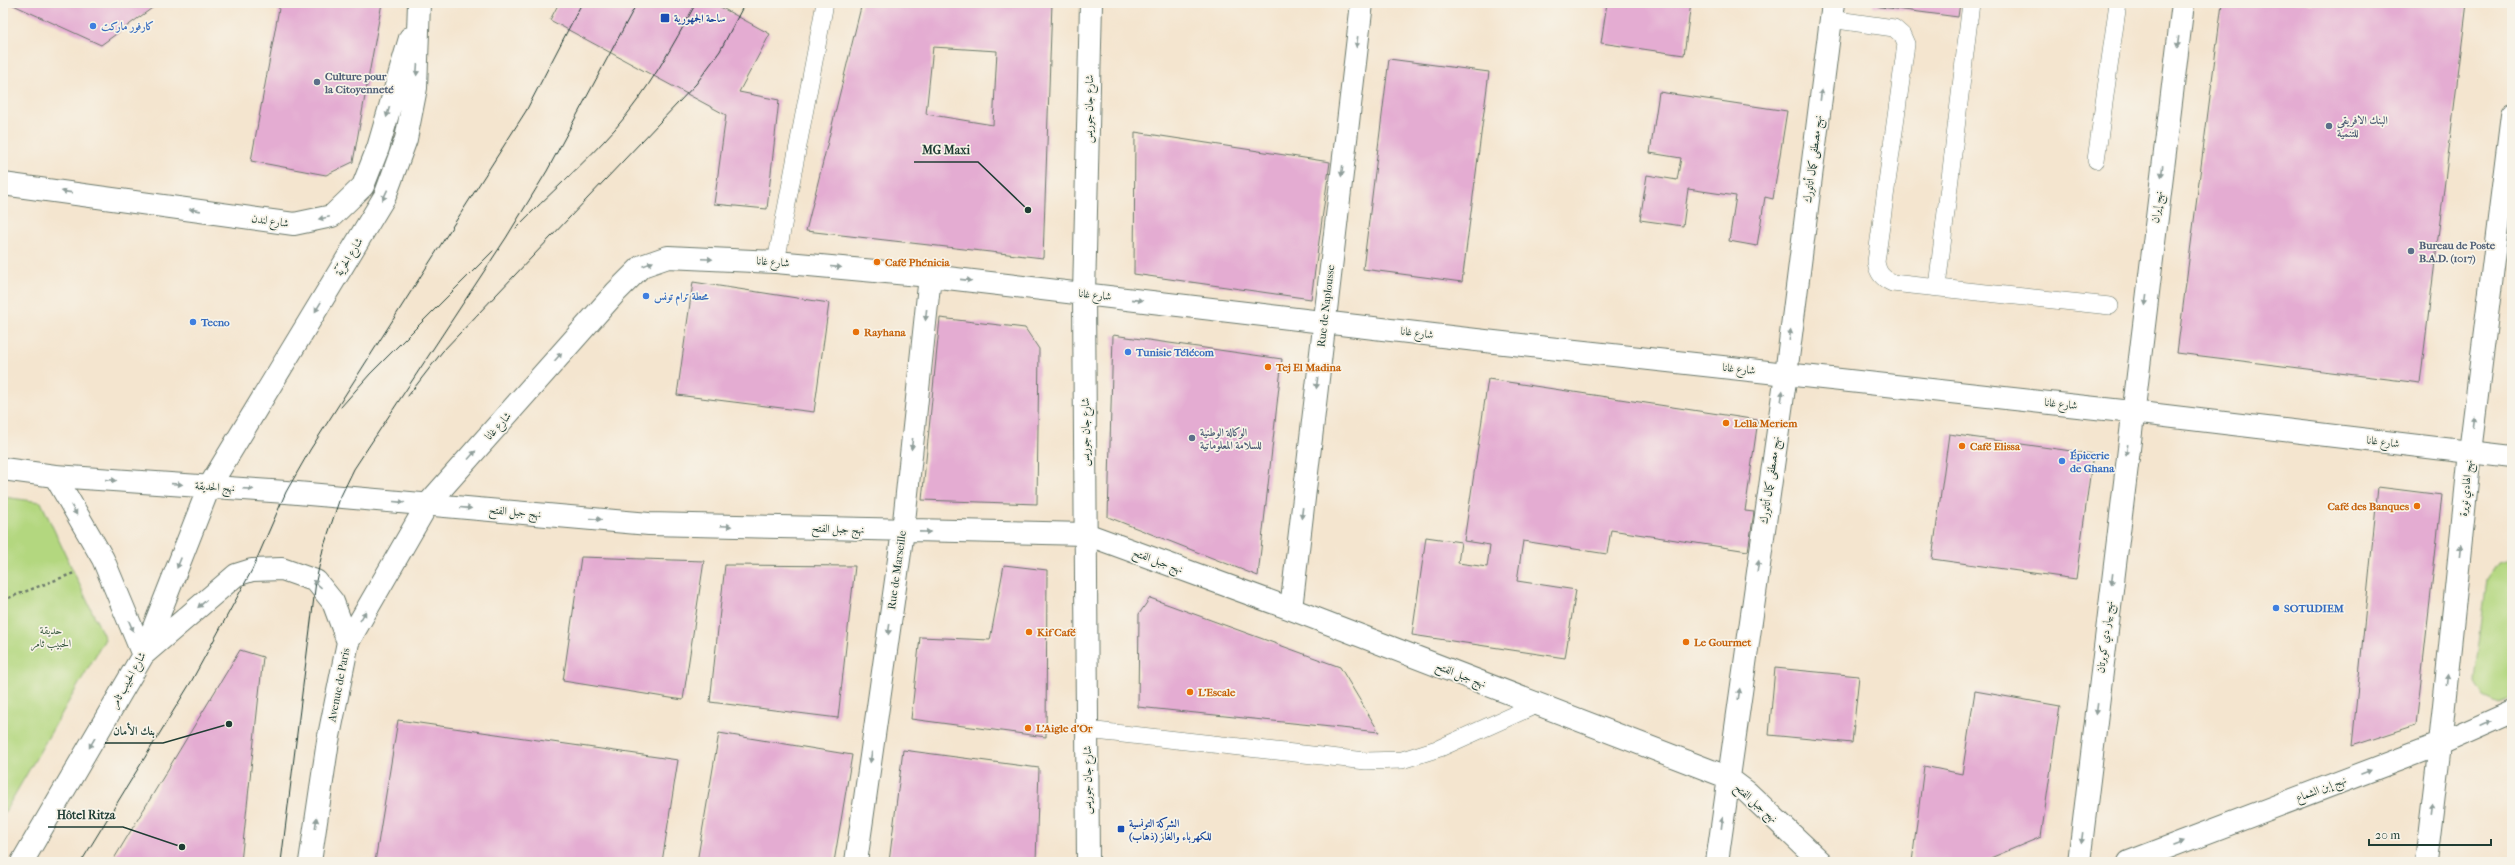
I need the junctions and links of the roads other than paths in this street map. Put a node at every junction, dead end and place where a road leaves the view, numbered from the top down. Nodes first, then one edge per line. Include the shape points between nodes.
1 (825, 3) edge
2 (1091, 3) edge
3 (1362, 3) edge
4 (1971, 3) edge
5 (2118, 3) edge
6 (2183, 3) edge
7 (419, 5) edge
8 (1832, 11) edge
9 (2512, 114) edge
10 (2096, 160) dead end
11 (3, 184) edge
12 (776, 262) junction
13 (930, 276) junction
14 (1936, 287) junction
15 (1084, 294) junction
16 (2110, 306) dead end
17 (1325, 321) junction
18 (1786, 374) junction
19 (2132, 412) junction
20 (2470, 452) junction
21 (2512, 457) edge
22 (3, 469) edge
23 (55, 476) junction
24 (210, 487) junction
25 (427, 505) junction
26 (903, 531) junction
27 (1086, 534) junction
28 (1291, 609) junction
29 (348, 642) junction
30 (143, 655) junction
31 (1538, 704) junction
32 (2512, 712) edge
33 (1087, 730) junction
34 (2440, 744) junction
35 (1727, 777) junction
36 (22, 862) edge
37 (310, 862) edge
38 (856, 862) edge
39 (1088, 862) edge
40 (1717, 862) edge
41 (1821, 862) edge
42 (2079, 862) edge
43 (2129, 862) edge
44 (2426, 862) edge

1 - 12 lane
2 - 15 street, شارع جان جوريس
3 -> 17 street, Rue de Naplousse
4 - 14 lane
5 - 10 lane
6 -> 19 street, نهج إيران
7 -> 11 street, شارع لندن via 378,148 363,186 332,216 294,224
7 -> 24 street, شارع الحرّيّة via 416,88 406,139 385,196
8 - 14 lane via 1894,28 1902,35 1906,44 1876,262 1881,275 1892,283
18 -> 8 street, نهج مصطفى كمال أتاتورك
20 -> 9 street, نهج الهادي نويرة
12 -> 13 street, شارع غانا
25 -> 12 street, شارع غانا via 642,266 668,257
13 -> 15 street, شارع غانا
13 -> 26 street, Rue de Marseille
14 - 16 lane
15 -> 17 street, شارع غانا
15 - 27 street, شارع جان جوريس
17 - 18 street, شارع غانا
17 -> 28 street, Rue de Naplousse
18 - 19 street, شارع غانا
35 -> 18 street, نهج مصطفى كمال أتاتورك
19 - 20 street, شارع غانا
19 -> 42 street, نهج بيار دي كوبرتان
20 - 21 street, شارع غانا
34 -> 20 street, نهج الهادي نويرة
22 - 23 street, نهج الحديقة
23 -> 24 street, نهج الحديقة
23 -> 30 street via 103,560
24 -> 25 street, نهج الحديقة
24 -> 30 street, شارع الحبيب ثامر
25 -> 26 street, نهج جبل الفتح via 649,524
29 -> 25 street, Avenue de Paris
26 -> 27 street, نهج جبل الفتح
26 -> 38 street, Rue de Marseille
27 - 28 street, نهج جبل الفتح
27 - 33 street, شارع جان جوريس
28 - 31 street, نهج جبل الفتح
29 -> 30 street via 333,602 316,581 282,568 252,570 236,575
37 -> 29 street, Avenue de Paris via 328,741
30 -> 36 street, شارع الحبيب ثامر
31 - 33 lane via 1440,748 1402,760 1366,761
31 - 35 street, نهج جبل الفتح
34 -> 32 street, نهج إبن الشماع
33 - 39 street, شارع جان جوريس
43 -> 34 street, نهج إبن الشماع
44 -> 34 street, نهج الهادي نويرة
40 -> 35 street, نهج مصطفى كمال أتاتورك
35 - 41 street, نهج جبل الفتح via 1747,792

